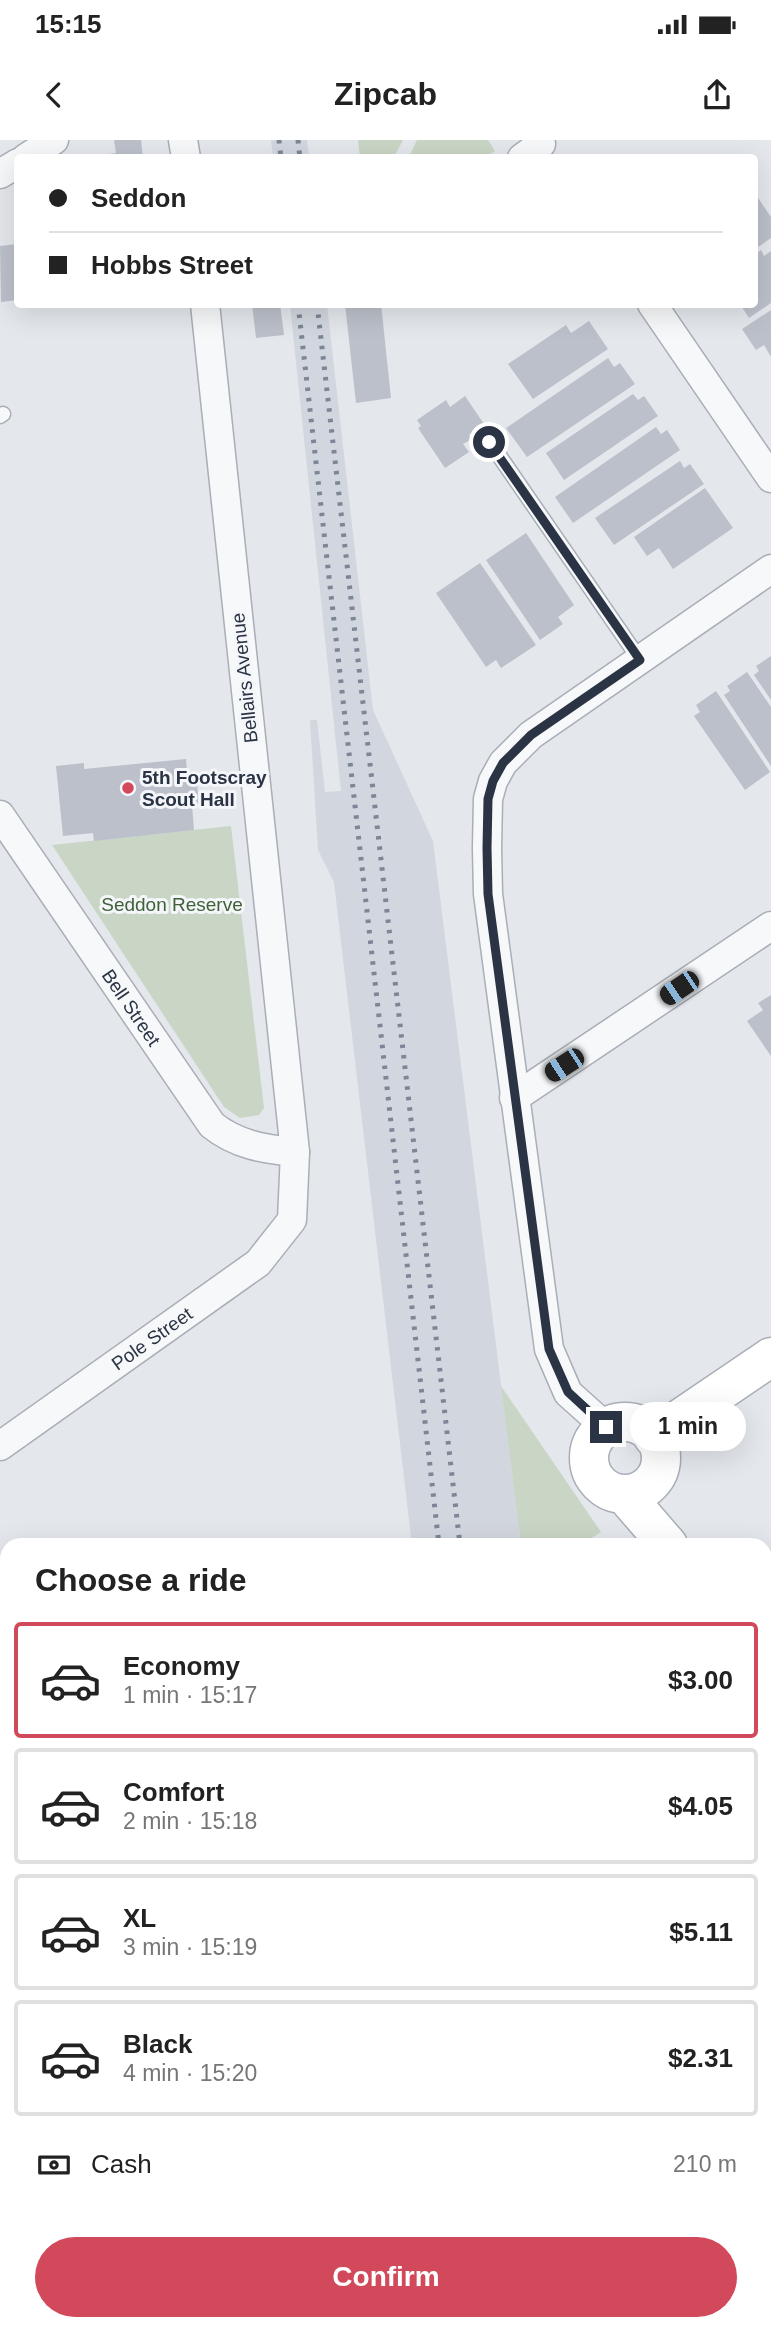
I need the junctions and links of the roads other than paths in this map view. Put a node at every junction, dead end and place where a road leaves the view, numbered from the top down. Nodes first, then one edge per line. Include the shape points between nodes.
1 (54, 140) edge
2 (32, 154) edge
3 (205, 308) edge
4 (655, 308) edge
5 (489, 442) dead end
6 (771, 478) edge
7 (771, 569) edge
8 (640, 660) junction
9 (0, 815) edge
10 (771, 926) edge
11 (514, 1098) junction
12 (295, 1152) junction
13 (292, 1220) joint
14 (771, 1357) edge
15 (606, 1427) junction
16 (653, 1437) junction
17 (0, 1446) edge
18 (637, 1489) junction
19 (664, 1538) edge
20 (670, 1538) edge

1 - 2 street
3 - 12 street, Bellairs Avenue
4 - 6 street
5 - 8 lane
7 - 8 street
8 - 11 street via 531,735 503,763 493,781 486,818 488,894
9 - 12 street, Bell Street via 212,1125 228,1138 250,1146
10 - 11 street
11 - 15 street via 549,1349 568,1392
12 - 13 street, Bellairs Avenue
13 - 17 street, Pole Street via 258,1264
14 - 16 street
15 - 16 street via 632,1423
15 - 18 street via 590,1448 592,1474 611,1492
16 - 18 street via 659,1448 657,1474
18 - 19 street
18 - 20 street

